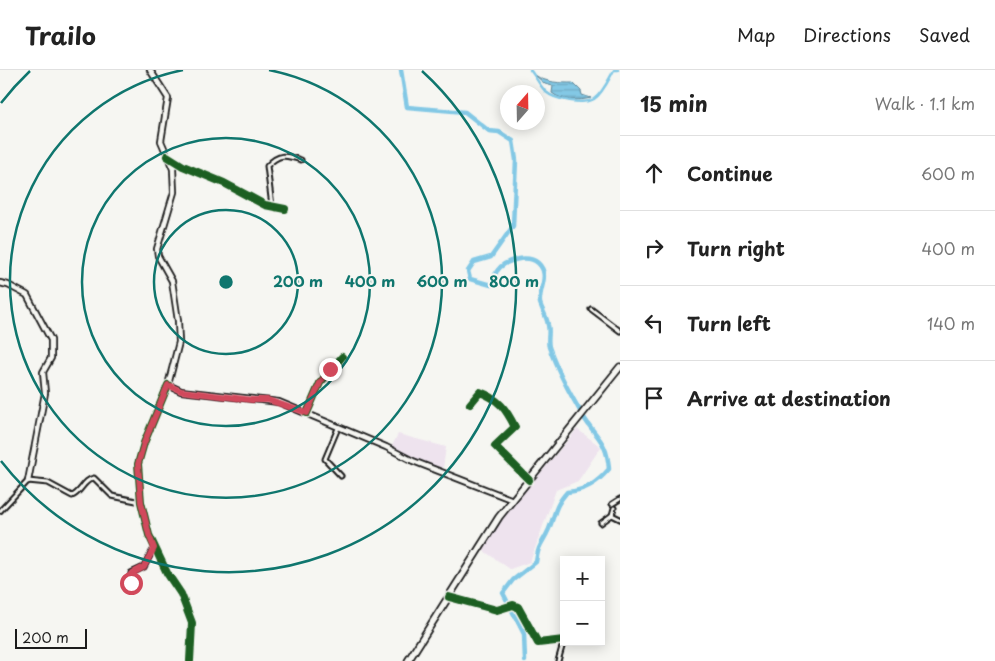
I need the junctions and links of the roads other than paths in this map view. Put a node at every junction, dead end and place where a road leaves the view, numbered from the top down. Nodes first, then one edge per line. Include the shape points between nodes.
1 (150, 70) edge
2 (166, 156) junction
3 (301, 160) dead end
4 (272, 206) junction
5 (284, 209) dead end
6 (0, 283) edge
7 (591, 309) dead end
8 (620, 330) edge
9 (342, 357) dead end
10 (620, 367) edge
11 (168, 385) junction
12 (470, 404) dead end
13 (307, 413) junction
14 (338, 428) junction
15 (341, 476) dead end
16 (529, 480) junction
17 (28, 481) junction
18 (620, 499) edge
19 (513, 500) junction
20 (141, 502) junction
21 (0, 510) edge
22 (612, 514) junction
23 (620, 519) edge
24 (601, 523) dead end
25 (154, 548) junction
26 (131, 583) dead end
27 (449, 596) junction
28 (190, 661) edge
29 (408, 661) edge
30 (558, 661) edge

1 - 2 main road via 168,98 161,141
2 - 4 street via 264,206
2 - 11 main road via 173,169 174,192 157,249 172,281 179,342
3 - 4 street via 285,155 275,158 267,166
4 - 5 street
6 - 17 main road via 27,295 51,340 51,358 43,372 45,393
7 - 8 street
9 - 13 street via 320,383
10 - 16 highway
11 - 13 main road via 181,391 274,401
11 - 20 street via 139,458
12 - 16 street via 480,392 504,406 515,427 495,446
13 - 14 main road
14 - 15 street via 325,459
14 - 19 main road
16 - 19 highway
17 - 20 street via 48,483 72,496 86,481 94,478 112,496
17 - 21 street
18 - 22 street via 613,506
19 - 27 highway
20 - 25 street
22 - 23 street
22 - 24 street
25 - 26 street via 144,567 131,574
25 - 28 street via 181,594 192,622
27 - 29 highway
27 - 30 street via 497,610 513,605 518,607 538,643 564,640

